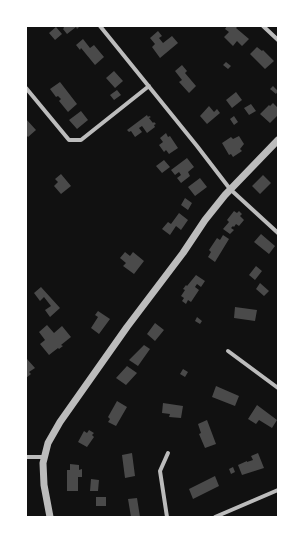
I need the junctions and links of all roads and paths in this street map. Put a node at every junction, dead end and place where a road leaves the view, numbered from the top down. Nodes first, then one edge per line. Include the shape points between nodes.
1 (100, 26) edge
2 (263, 26) edge
3 (278, 40) edge
4 (149, 86) junction
5 (26, 88) edge
6 (278, 140) edge
7 (230, 189) junction
8 (278, 233) edge
9 (228, 351) dead end
10 (278, 388) edge
11 (168, 452) dead end
12 (26, 457) edge
13 (45, 457) junction
14 (278, 490) edge
15 (50, 517) edge
16 (167, 517) edge
17 (215, 517) edge

1 - 4 street
2 - 3 street
4 - 5 street via 81,140 69,140
4 - 7 street
6 - 7 street
7 - 8 street
7 - 13 street via 77,397 48,443
9 - 10 street
11 - 16 street via 160,471
12 - 13 street
13 - 15 street via 44,485
14 - 17 street

